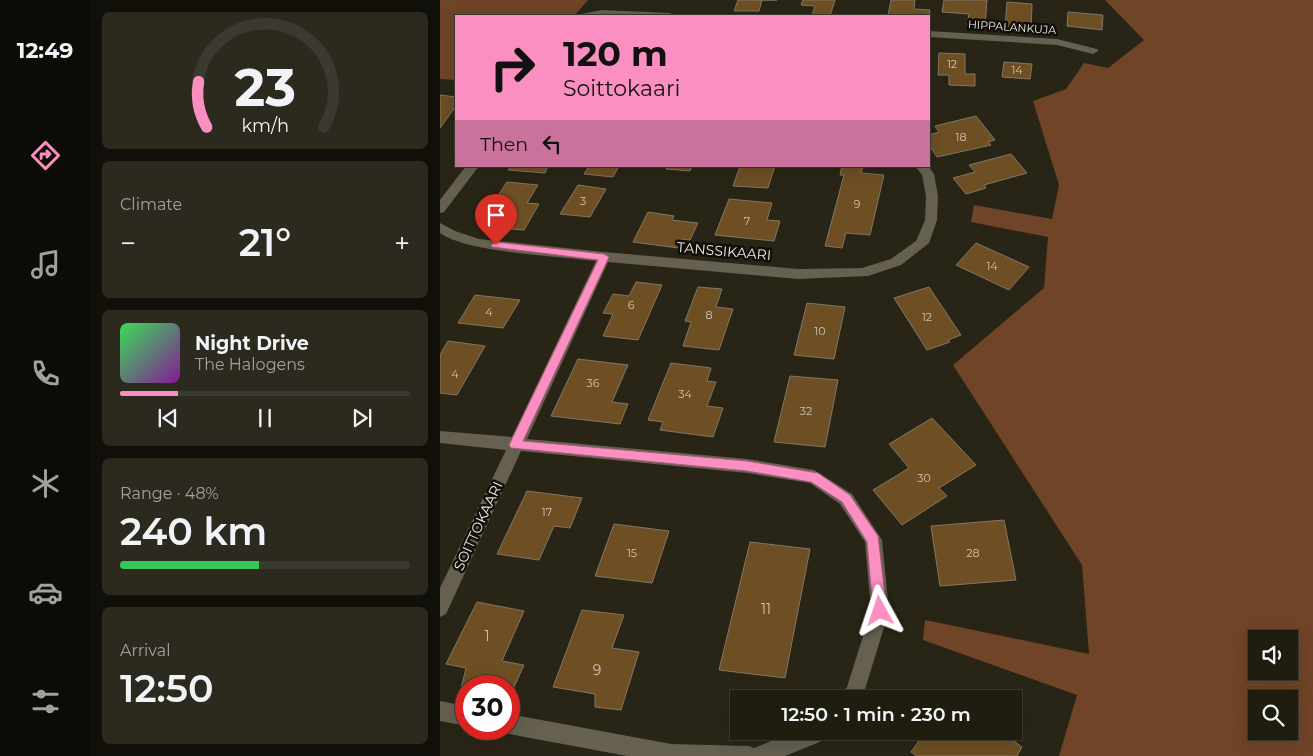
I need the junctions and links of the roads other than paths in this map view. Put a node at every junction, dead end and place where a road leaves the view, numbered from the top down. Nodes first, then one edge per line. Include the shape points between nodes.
1 (590, 15) edge
2 (653, 15) edge
3 (930, 34) edge
4 (1093, 51) dead end
5 (472, 167) edge
6 (922, 167) edge
7 (440, 210) edge
8 (440, 227) edge
9 (604, 257) junction
10 (440, 437) edge
11 (515, 445) junction
12 (440, 608) edge
13 (856, 690) edge
14 (440, 711) edge
15 (455, 714) edge
16 (520, 726) edge
17 (800, 740) edge
18 (749, 756) edge
19 (760, 756) edge

1 - 2 street via 602,12
3 - 4 street, HIPPALANKUJA via 1057,42
5 - 7 street
6 - 9 street, TANSSIKAARI via 928,174 932,196 931,220 922,242 896,262 863,273 798,274
8 - 9 street, TANSSIKAARI via 450,234 478,243
9 - 11 street, SOITTOKAARI
10 - 11 street
11 - 12 street, SOITTOKAARI
11 - 13 street via 747,466 814,477 846,499 873,540 880,611
14 - 15 street
16 - 18 street via 671,754
17 - 19 street

